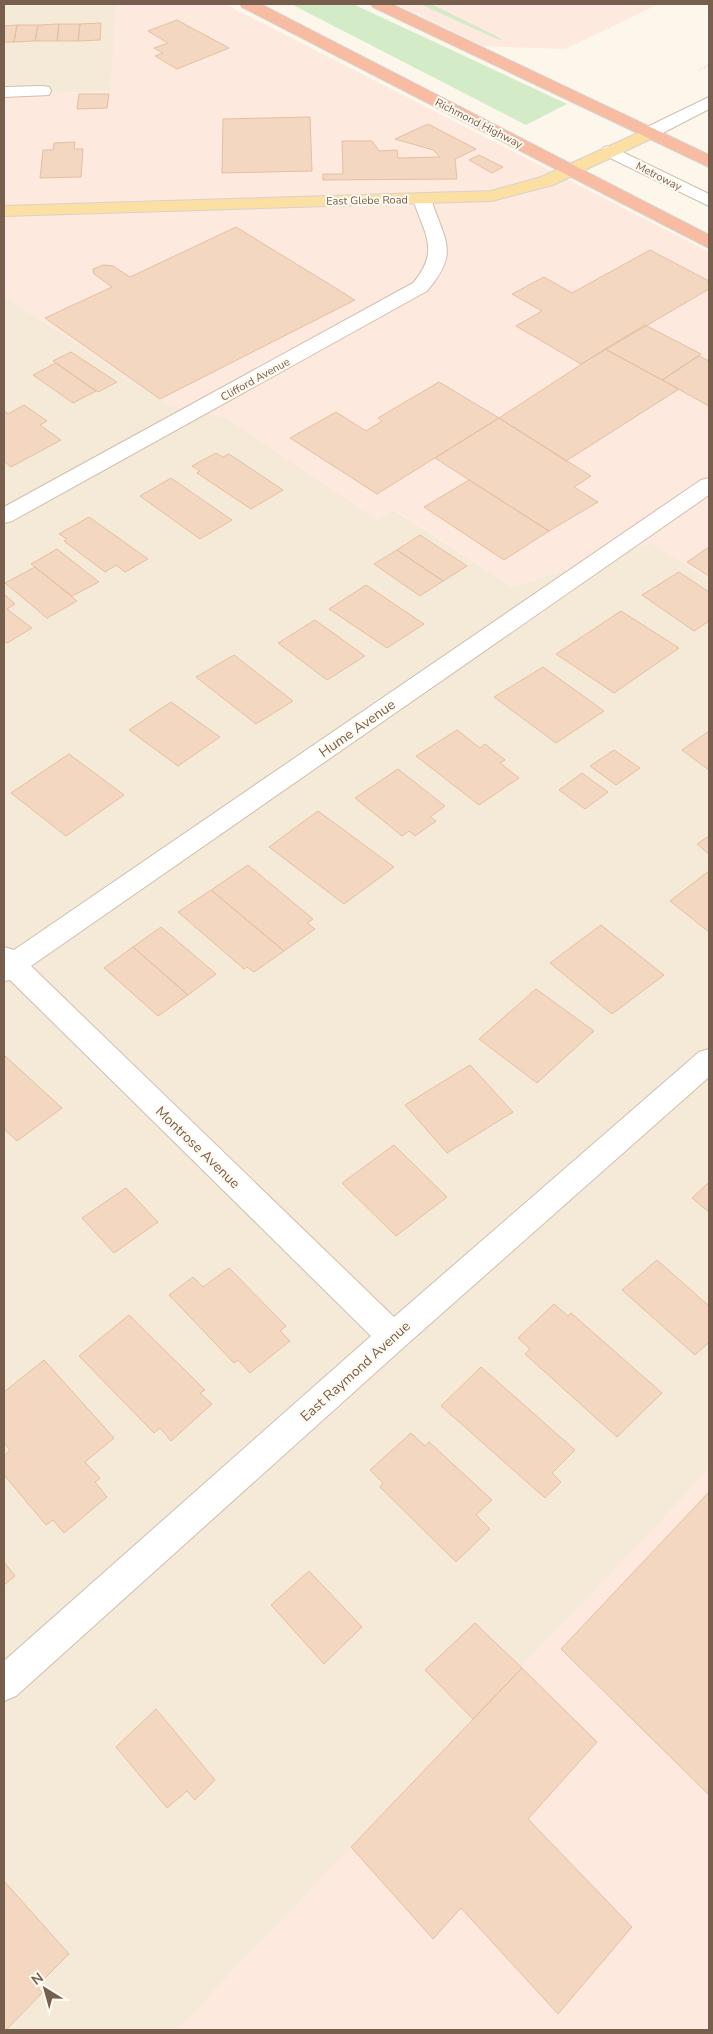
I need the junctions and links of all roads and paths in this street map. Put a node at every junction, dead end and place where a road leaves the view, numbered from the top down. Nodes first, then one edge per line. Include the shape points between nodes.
1 (248, 4) edge
2 (379, 4) edge
3 (43, 91) dead end
4 (4, 92) edge
5 (709, 102) edge
6 (649, 133) junction
7 (610, 151) junction
8 (709, 162) edge
9 (570, 170) junction
10 (422, 199) junction
11 (709, 201) edge
12 (4, 211) edge
13 (709, 242) edge
14 (709, 484) edge
15 (4, 516) edge
16 (7, 964) edge
17 (709, 1060) edge
18 (393, 1337) junction
19 (4, 1684) edge

1 - 9 highway, Richmond Highway
2 - 6 highway
3 - 4 street
5 - 6 street, East Glebe Road
6 - 7 main road, East Glebe Road
6 - 8 highway
7 - 9 main road, East Glebe Road
7 - 11 street, Metroway
9 - 10 main road, East Glebe Road via 532,186 492,196
9 - 13 highway, Richmond Highway
10 - 12 main road, East Glebe Road
10 - 15 street, Clifford Avenue via 440,245 439,259 420,287
14 - 16 street, Hume Avenue
16 - 18 street, Montrose Avenue
17 - 18 street, East Raymond Avenue
18 - 19 street, East Raymond Avenue

